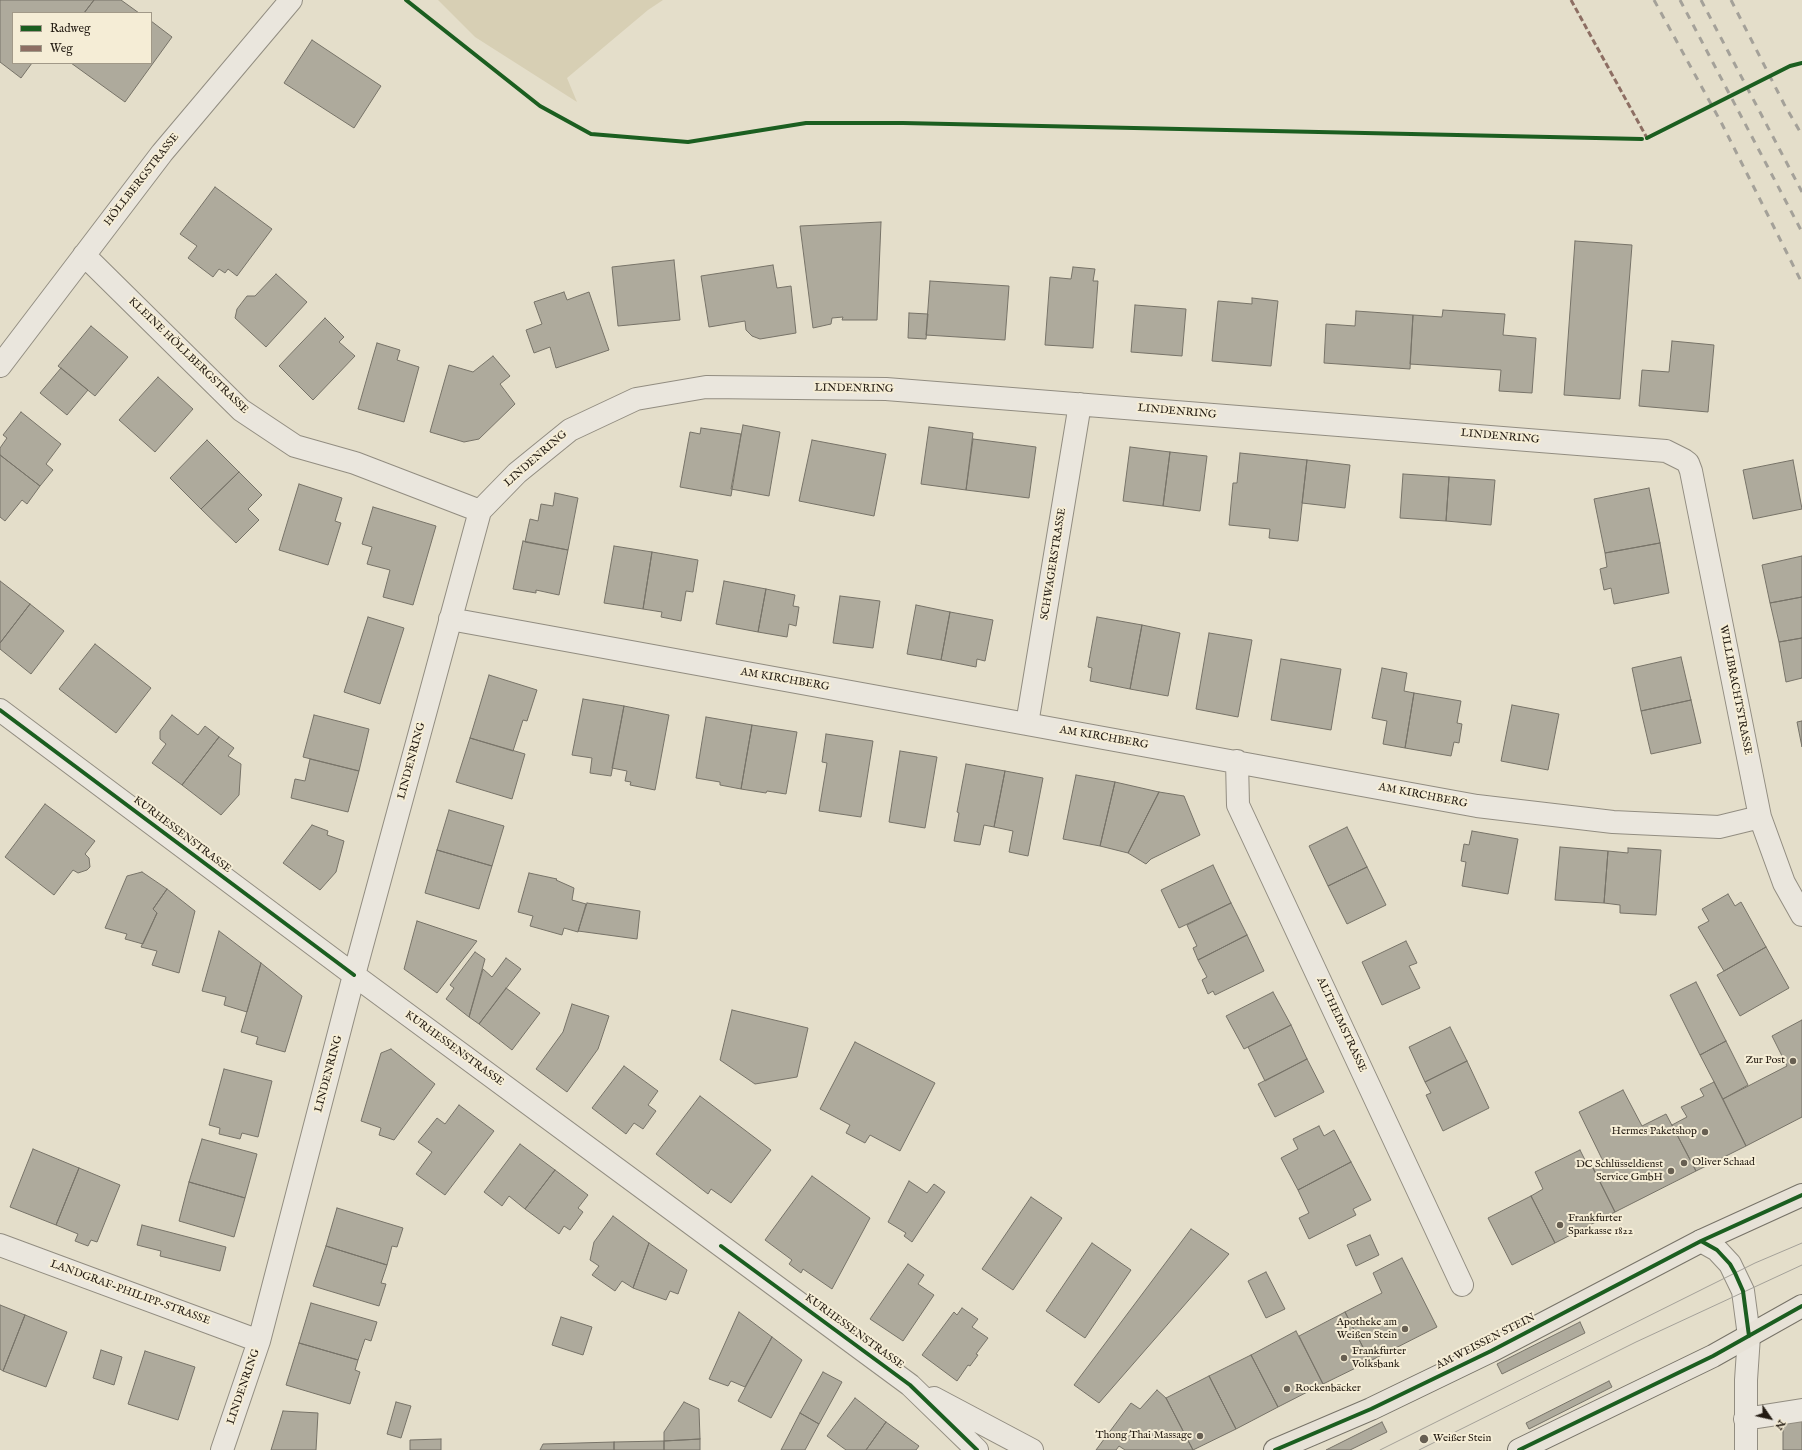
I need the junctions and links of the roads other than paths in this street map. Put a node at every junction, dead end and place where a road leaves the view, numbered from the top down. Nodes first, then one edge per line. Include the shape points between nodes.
1 (291, 0) edge
2 (84, 255) junction
3 (0, 366) edge
4 (1080, 404) junction
5 (1684, 460) joint
6 (480, 511) junction
7 (450, 619) junction
8 (0, 710) edge
9 (1027, 724) junction
10 (1237, 761) junction
11 (1760, 817) junction
12 (1802, 915) edge
13 (354, 975) junction
14 (1802, 1196) edge
15 (1701, 1241) junction
16 (0, 1245) edge
17 (1462, 1284) dead end
18 (1802, 1306) edge
19 (1749, 1336) junction
20 (259, 1341) junction
21 (910, 1385) junction
22 (1802, 1410) edge
23 (1745, 1419) junction
24 (972, 1447) edge
25 (222, 1450) edge
26 (1032, 1450) edge
27 (1275, 1450) edge
28 (1518, 1450) edge
29 (1746, 1450) edge

1 - 2 street, HÖLLBERGSTRASSE via 162,153
2 - 3 street, HÖLLBERGSTRASSE
2 - 6 street, KLEINE HÖLLBERGSTRASSE via 241,410 295,446 355,463
4 - 5 street, LINDENRING via 1666,450
4 - 6 street, LINDENRING via 886,389 706,387 636,399 570,430 517,473
4 - 9 street, SCHWAGERSTRASSE
5 - 11 street, WILLIBRACHTSTRASSE via 1691,471
6 - 7 street, LINDENRING
7 - 9 street, AM KIRCHBERG
7 - 13 street, LINDENRING
8 - 13 street, KURHESSENSTRASSE
9 - 10 street, AM KIRCHBERG
10 - 11 street, AM KIRCHBERG via 1477,806 1613,822 1719,827
10 - 17 street, ALTHEIMSTRASSE via 1238,804
11 - 12 street, WILLIBRACHTSTRASSE via 1784,883
13 - 20 street, LINDENRING
13 - 21 street, KURHESSENSTRASSE
14 - 15 main road, AM WEISSEN STEIN
15 - 19 street via 1717,1250 1736,1273 1743,1291
15 - 27 main road, AM WEISSEN STEIN via 1491,1351 1371,1409
16 - 20 street, LANDGRAF-PHILIPP-STRASSE
18 - 19 main road
19 - 23 street
19 - 28 main road via 1713,1356
20 - 25 street, LINDENRING
21 - 24 street, KURHESSENSTRASSE
21 - 26 street, KURHESSENSTRASSE
22 - 23 street
23 - 29 street

